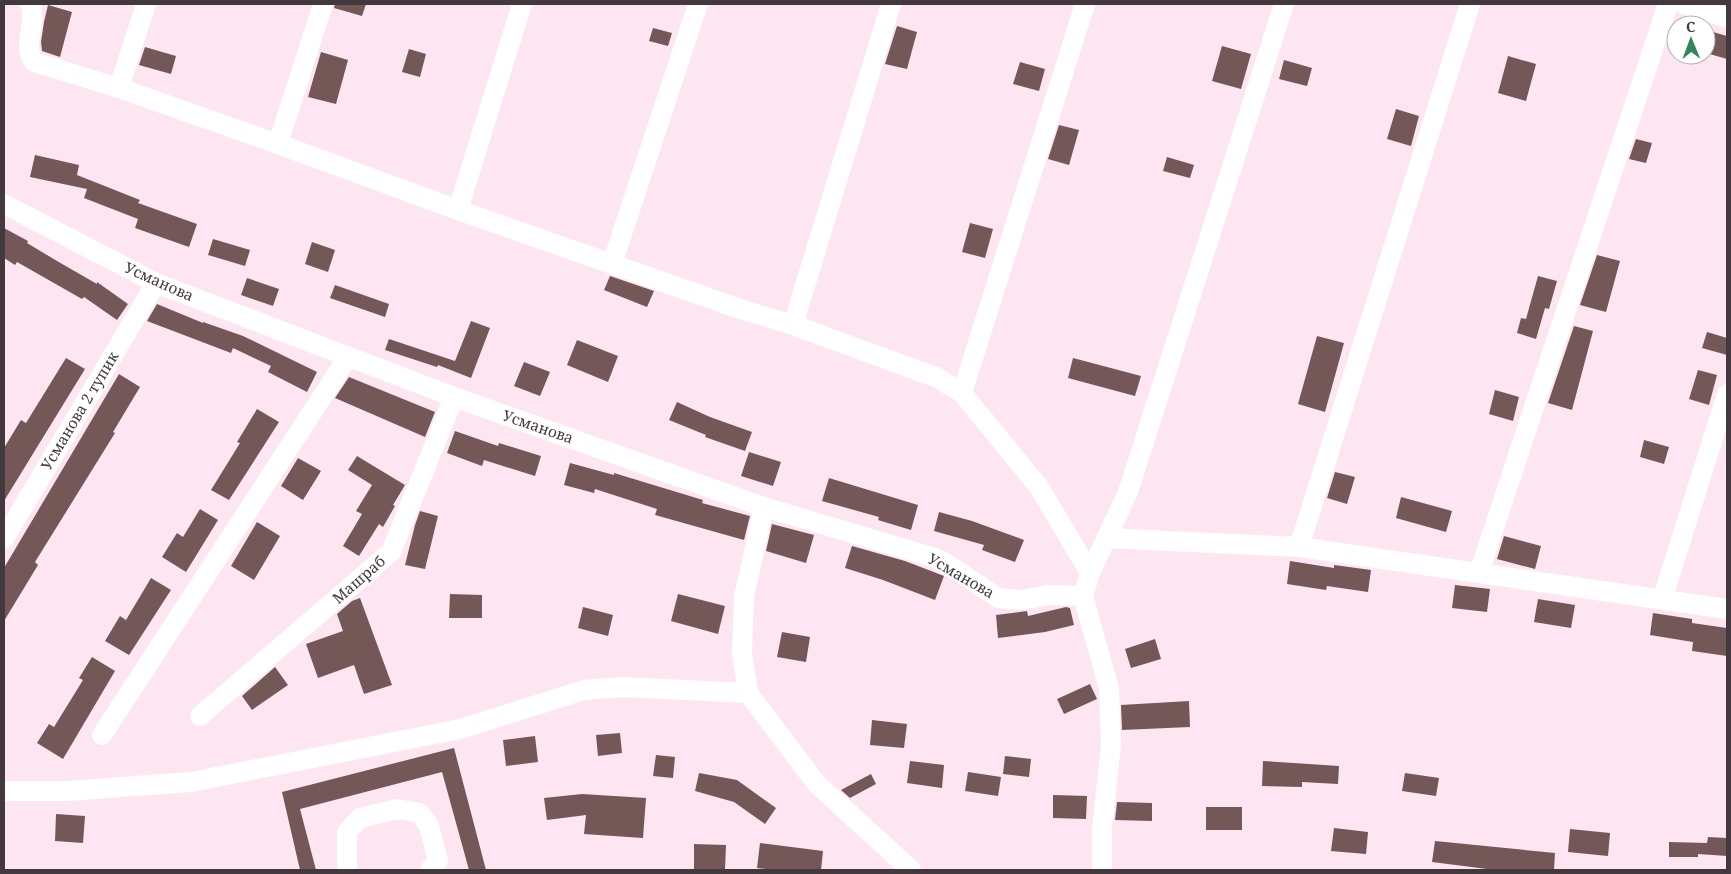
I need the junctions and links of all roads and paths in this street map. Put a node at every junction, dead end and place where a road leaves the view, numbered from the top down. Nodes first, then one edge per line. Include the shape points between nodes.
1 (30, 4) edge
2 (146, 4) edge
3 (323, 4) edge
4 (522, 4) edge
5 (698, 4) edge
6 (891, 4) edge
7 (1085, 4) edge
8 (1284, 4) edge
9 (1470, 4) edge
10 (1668, 4) edge
11 (1684, 4) edge
12 (1727, 18) edge
13 (119, 88) junction
14 (278, 144) junction
15 (4, 204) edge
16 (458, 210) junction
17 (612, 264) junction
18 (156, 284) junction
19 (793, 325) junction
20 (348, 357) junction
21 (962, 393) junction
22 (1727, 394) edge
23 (454, 397) junction
24 (764, 507) junction
25 (1106, 538) junction
26 (4, 539) edge
27 (1299, 547) junction
28 (1090, 573) junction
29 (1479, 573) junction
30 (1083, 596) junction
31 (1662, 600) junction
32 (1727, 610) edge
33 (748, 693) junction
34 (200, 716) dead end
35 (102, 735) dead end
36 (4, 791) edge
37 (347, 870) edge
38 (430, 870) edge
39 (911, 870) edge
40 (1102, 870) edge

1 - 13 street via 28,49 34,62
2 - 13 street
3 - 14 street
4 - 16 street
5 - 17 street
6 - 19 street
7 - 21 street
8 - 25 street via 1128,492
9 - 27 street
10 - 29 street
11 - 12 street
13 - 14 street
14 - 16 street
15 - 18 street, Усманова
16 - 17 street
17 - 19 street
18 - 20 street, Усманова
18 - 26 street, Усманова 2 тупик
19 - 21 street via 938,378
20 - 23 street, Усманова
20 - 35 street
21 - 28 street via 1039,486
22 - 31 street
23 - 24 street, Усманова
23 - 34 street, Машраб via 391,552
24 - 30 street, Усманова via 932,557 998,598 1023,600 1048,595
24 - 33 street via 744,598 742,653
25 - 27 street
25 - 28 street
27 - 29 street
28 - 30 street
29 - 31 street
30 - 40 street via 1109,688 1111,745 1102,829
31 - 32 street
33 - 36 street via 622,687 584,690 460,729 191,782
33 - 39 street via 817,784
37 - 38 street via 347,832 360,818 397,809 420,813 429,826 438,861

